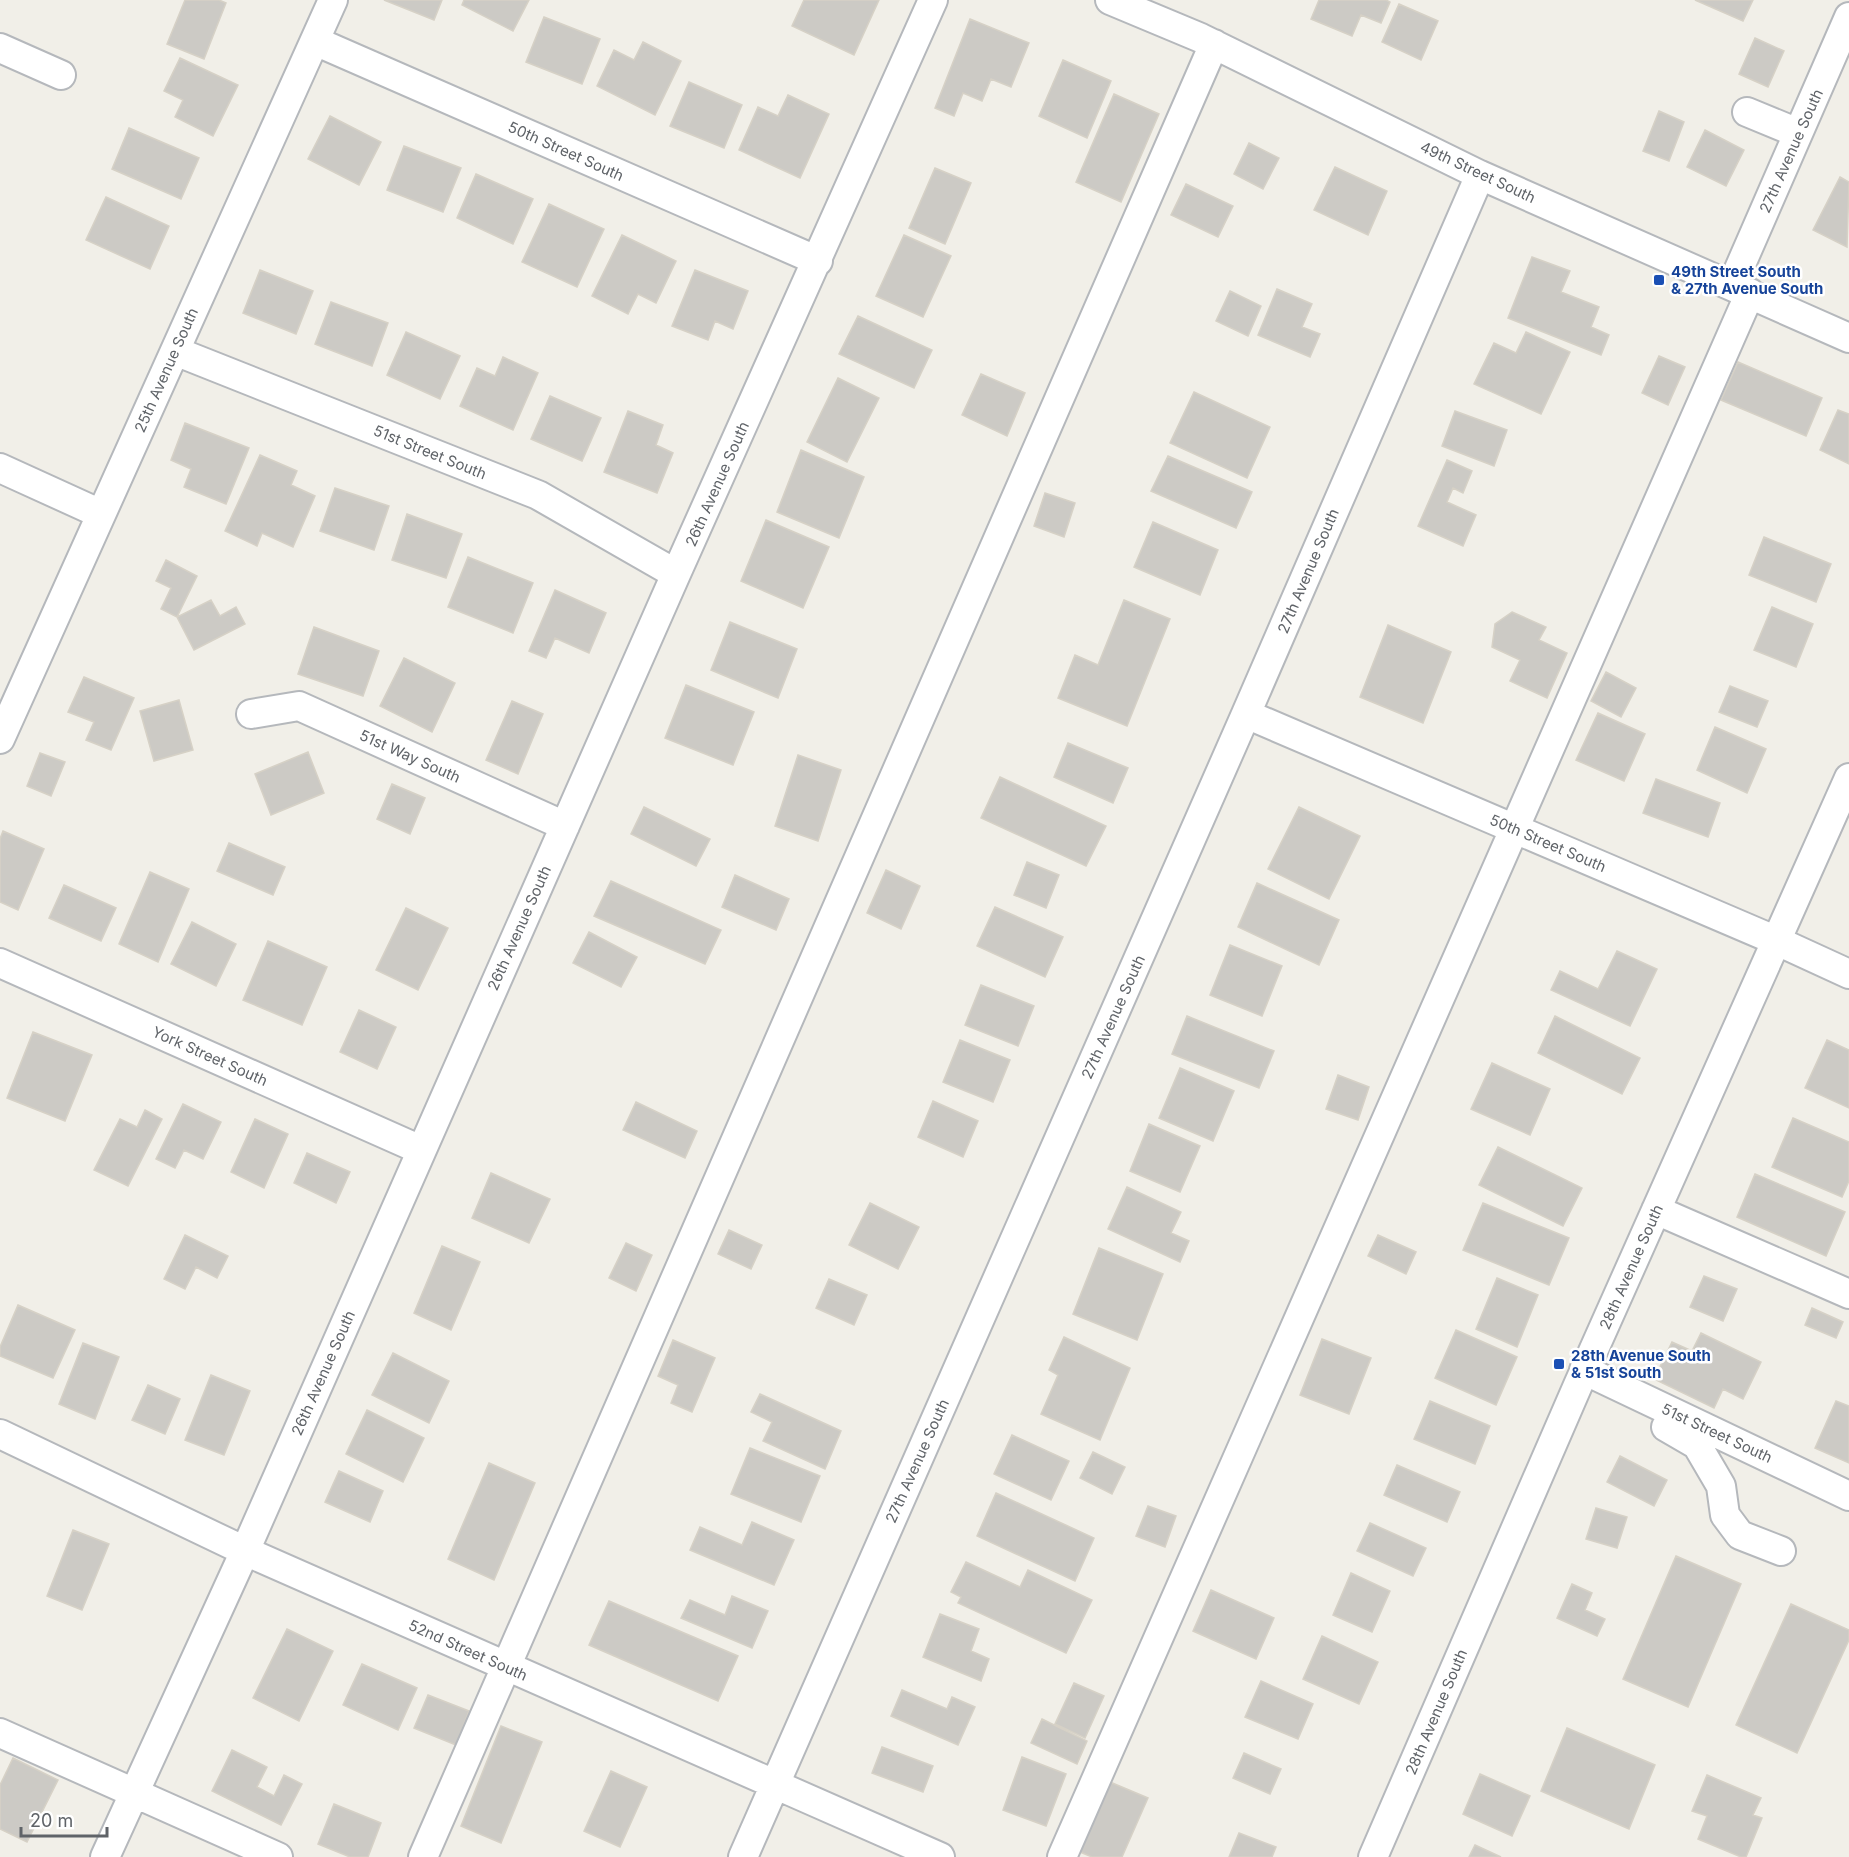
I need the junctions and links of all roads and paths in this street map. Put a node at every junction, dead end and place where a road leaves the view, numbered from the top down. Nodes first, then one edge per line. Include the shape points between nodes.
1 (333, 0) edge
2 (933, 0) edge
3 (1110, 0) edge
4 (1849, 17) edge
5 (315, 41) junction
6 (1214, 44) junction
7 (0, 48) edge
8 (61, 75) dead end
9 (1747, 111) dead end
10 (1798, 133) junction
11 (1480, 175) junction
12 (818, 261) junction
13 (1741, 289) junction
14 (1849, 338) edge
15 (175, 351) junction
16 (0, 468) edge
17 (101, 514) junction
18 (676, 574) junction
19 (251, 714) dead end
20 (1246, 714) junction
21 (0, 739) edge
22 (1849, 778) edge
23 (565, 826) junction
24 (1514, 829) junction
25 (1778, 941) junction
26 (0, 963) edge
27 (1849, 974) edge
28 (421, 1150) junction
29 (1656, 1210) junction
30 (1849, 1294) edge
31 (1581, 1378) junction
32 (0, 1434) edge
33 (1849, 1496) edge
34 (245, 1551) junction
35 (1781, 1551) dead end
36 (506, 1667) junction
37 (0, 1734) edge
38 (775, 1786) junction
39 (133, 1794) junction
40 (105, 1857) edge
41 (278, 1857) edge
42 (423, 1857) edge
43 (743, 1857) edge
44 (939, 1857) edge
45 (1062, 1857) edge
46 (1373, 1857) edge

1 - 5 street, 25th Avenue South
2 - 12 street, 26th Avenue South
3 - 6 street, 49th Street South
4 - 10 street, 27th Avenue South
5 - 12 street, 50th Street South
5 - 15 street, 25th Avenue South
6 - 11 street, 49th Street South
6 - 36 street
7 - 8 street
9 - 10 street
10 - 13 street, 27th Avenue South
11 - 13 street, 49th Street South
11 - 20 street, 27th Avenue South
12 - 18 street, 26th Avenue South
13 - 14 street, 49th Street South
13 - 24 street, 27th Avenue South
15 - 17 street, 25th Avenue South
15 - 18 street, 51st Street South via 538,495
16 - 17 street
17 - 21 street, 25th Avenue South
18 - 23 street, 26th Avenue South
19 - 23 street, 51st Way South via 299,706
20 - 24 street, 50th Street South
20 - 38 street, 27th Avenue South
22 - 25 street, 28th Avenue South
23 - 28 street, 26th Avenue South
24 - 25 street, 50th Street South
24 - 45 street, 27th Avenue South
25 - 27 street, 50th Street South
25 - 29 street, 28th Avenue South
26 - 28 street, York Street South
28 - 34 street, 26th Avenue South
29 - 30 street
29 - 31 street, 28th Avenue South
31 - 33 street, 51st Street South
31 - 35 street via 1697,1445 1721,1486 1725,1515 1740,1535
31 - 46 street, 28th Avenue South
32 - 34 street, 52nd Street South
34 - 36 street, 52nd Street South
34 - 39 street, 26th Avenue South
36 - 38 street, 52nd Street South
36 - 42 street
37 - 39 street
38 - 43 street, 27th Avenue South
38 - 44 street, 52nd Street South
39 - 40 street, 26th Avenue South
39 - 41 street

